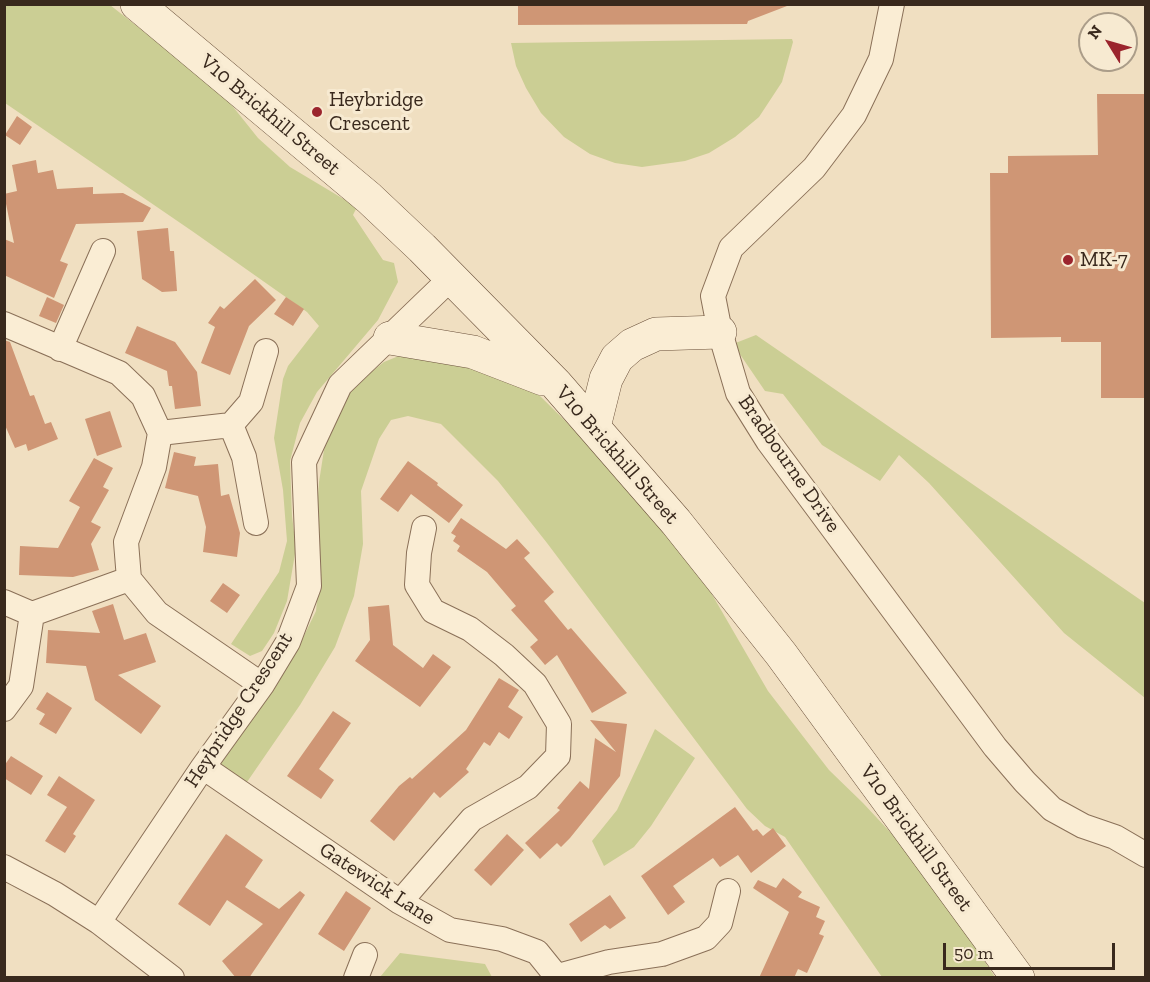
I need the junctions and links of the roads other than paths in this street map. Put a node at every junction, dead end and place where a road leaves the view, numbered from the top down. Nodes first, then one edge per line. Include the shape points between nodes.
1 (137, 4) edge
2 (892, 4) edge
3 (103, 251) dead end
4 (450, 279) junction
5 (4, 324) edge
6 (720, 332) junction
7 (390, 338) junction
8 (60, 349) junction
9 (266, 351) dead end
10 (556, 384) junction
11 (231, 425) junction
12 (594, 427) junction
13 (160, 433) junction
14 (256, 523) dead end
15 (424, 528) dead end
16 (129, 579) junction
17 (4, 602) edge
18 (32, 614) junction
19 (262, 685) junction
20 (4, 709) edge
21 (203, 767) junction
22 (1146, 855) edge
23 (4, 867) edge
24 (728, 891) dead end
25 (400, 902) junction
26 (99, 922) junction
27 (365, 955) dead end
28 (558, 977) edge
29 (172, 978) edge
30 (356, 978) edge
31 (1018, 978) edge

1 - 4 street, V10 Brickhill Street via 369,198
2 - 6 street, Bradbourne Drive via 881,59 854,115 814,168 731,248 712,296
3 - 8 street
4 - 7 street, Heybridge Crescent
4 - 10 street, V10 Brickhill Street
5 - 8 street
6 - 12 street via 656,334 632,345 617,358 606,379
6 - 22 street, Bradbourne Drive via 738,393 768,441 995,747 1052,809
7 - 10 street via 473,352
7 - 19 street, Heybridge Crescent via 340,385 304,462 309,586 288,642
8 - 13 street via 119,373 143,396
9 - 11 street via 251,402
10 - 12 street, V10 Brickhill Street
11 - 13 street
11 - 14 street via 244,457
12 - 31 street, V10 Brickhill Street via 781,654
13 - 16 street via 154,467 126,542
15 - 25 street via 417,585 433,611 470,629 535,684 559,724 558,756 528,787 472,819
16 - 18 street
16 - 19 street via 158,613
17 - 18 street
18 - 20 street via 21,686
19 - 21 street, Heybridge Crescent
21 - 25 street, Gatewick Lane
21 - 26 street, Heybridge Crescent
23 - 26 street
24 - 28 street via 720,923 706,938 662,954 609,962
25 - 28 street, Gatewick Lane via 450,930 502,939 537,952
26 - 29 street
27 - 30 street

